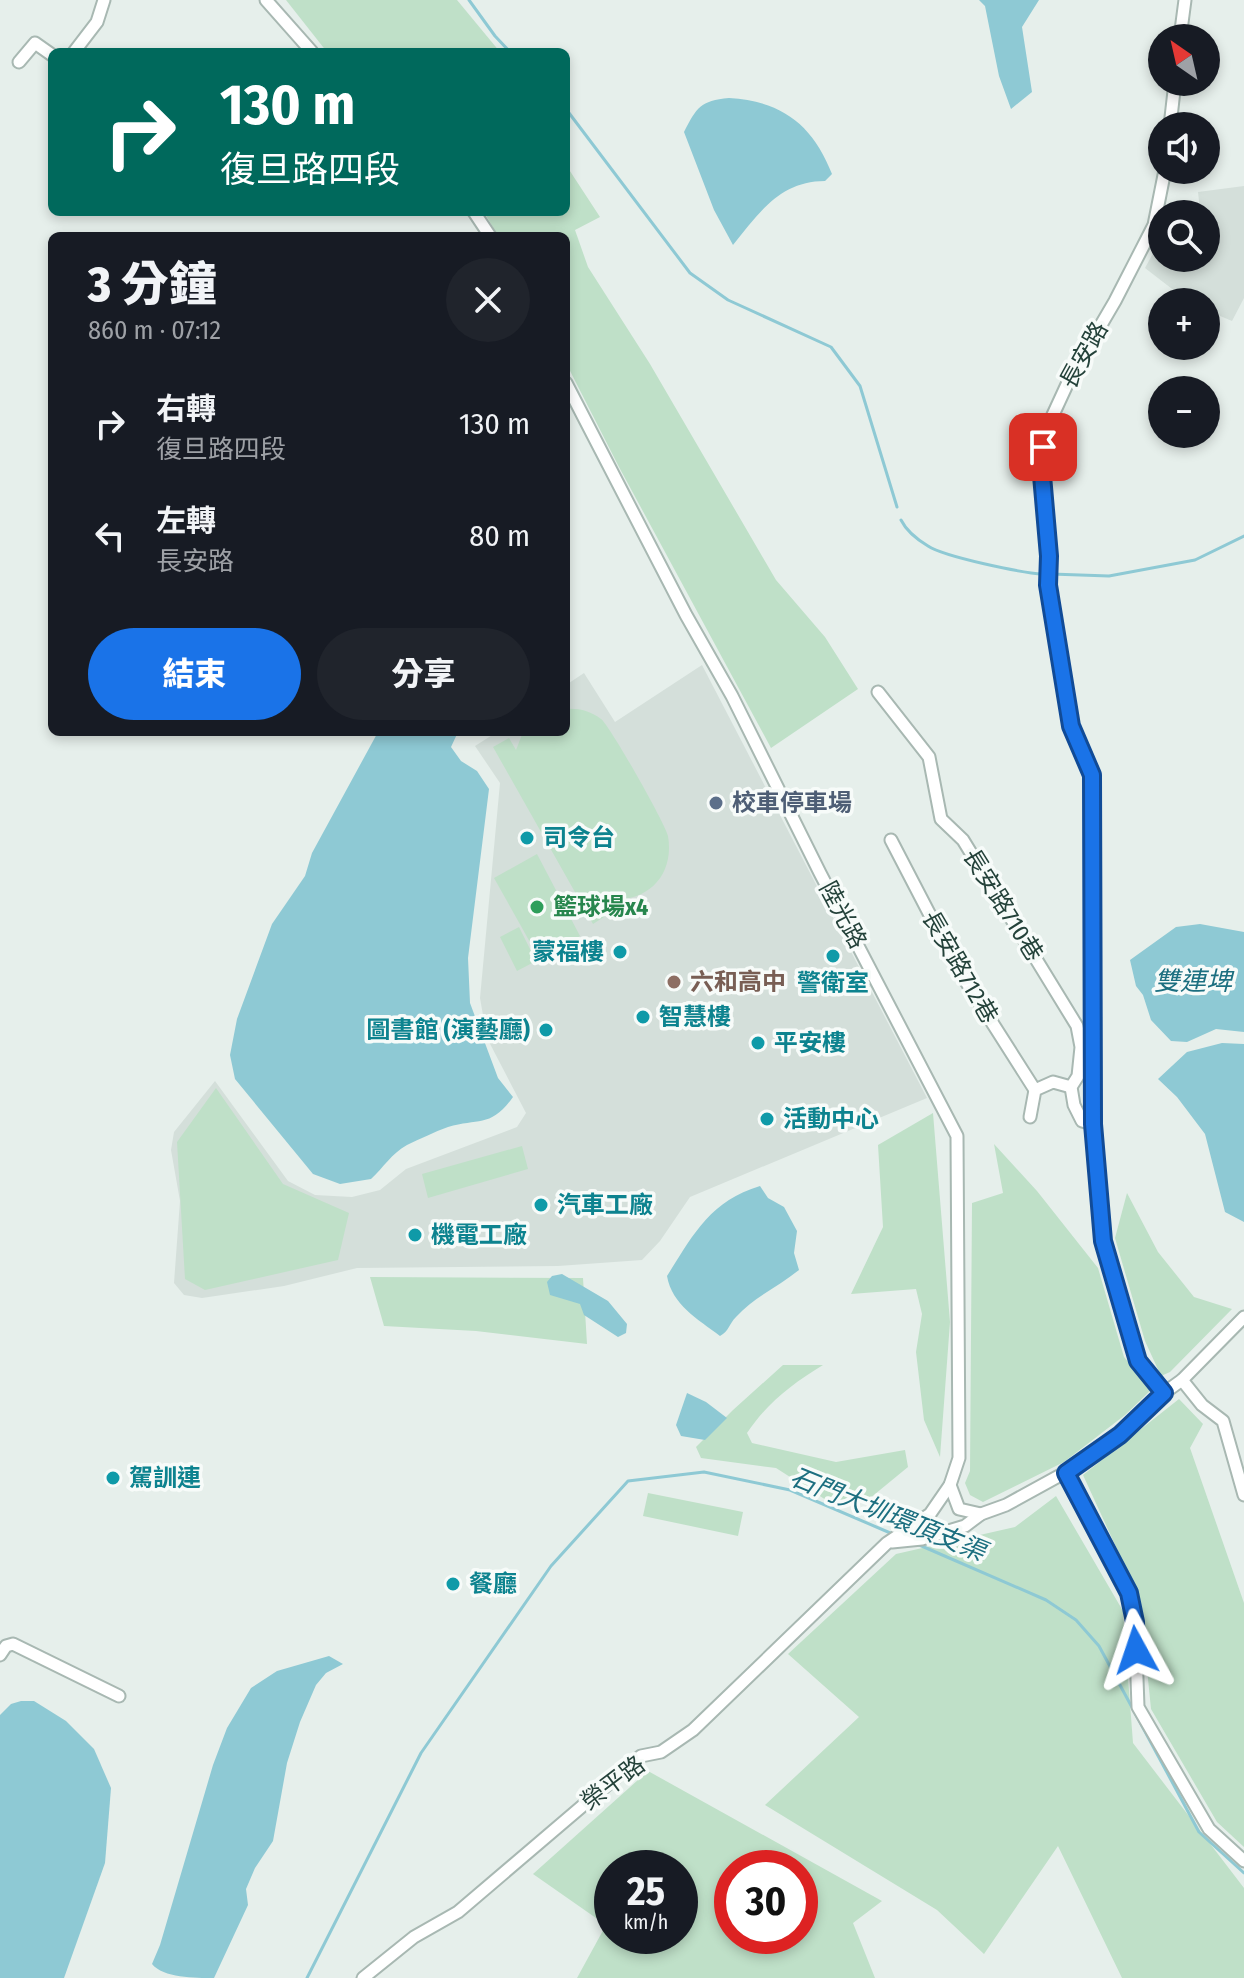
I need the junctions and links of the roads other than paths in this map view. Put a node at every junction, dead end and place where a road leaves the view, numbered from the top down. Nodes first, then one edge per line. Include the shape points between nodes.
1 (104, 0) edge
2 (266, 0) edge
3 (1185, 0) edge
4 (1182, 24) edge
5 (77, 48) edge
6 (308, 48) edge
7 (48, 52) edge
8 (19, 62) dead end
9 (1162, 184) edge
10 (570, 391) edge
11 (878, 692) dead end
12 (891, 840) dead end
13 (1071, 1087) junction
14 (1035, 1090) junction
15 (1030, 1117) dead end
16 (1093, 1124) junction
17 (1244, 1317) edge
18 (1182, 1380) junction
19 (1164, 1393) junction
20 (1066, 1473) junction
21 (950, 1485) junction
22 (1244, 1495) edge
23 (981, 1514) junction
24 (887, 1543) junction
25 (0, 1655) edge
26 (119, 1696) dead end
27 (1244, 1861) edge
28 (363, 1978) edge

1 - 5 street via 97,22
2 - 6 street
3 - 4 street
7 - 8 street via 35,43
9 - 16 street, 長安路 via 1154,225 1046,430 1041,464 1048,585 1071,726 1092,775
10 - 21 street, 陸光路 via 957,1136 959,1458
11 - 13 street, 長安路710巷 via 929,757 941,819 963,840 1077,1026 1081,1047 1078,1076
12 - 14 street, 長安路712巷 via 958,969
13 - 14 street via 1053,1082
13 - 16 street via 1082,1121
14 - 15 street
16 - 19 street, 長安路 via 1103,1241 1138,1361
17 - 18 street
18 - 19 street
18 - 22 street via 1223,1421
19 - 20 street via 1120,1435
20 - 23 street
20 - 27 street via 1129,1593 1138,1707 1209,1829
21 - 23 street via 959,1509
21 - 24 street, 榮平路 via 930,1514
23 - 24 street via 965,1526
24 - 28 street, 榮平路 via 693,1730 661,1752 641,1756 458,1912 414,1937
25 - 26 street via 13,1644

